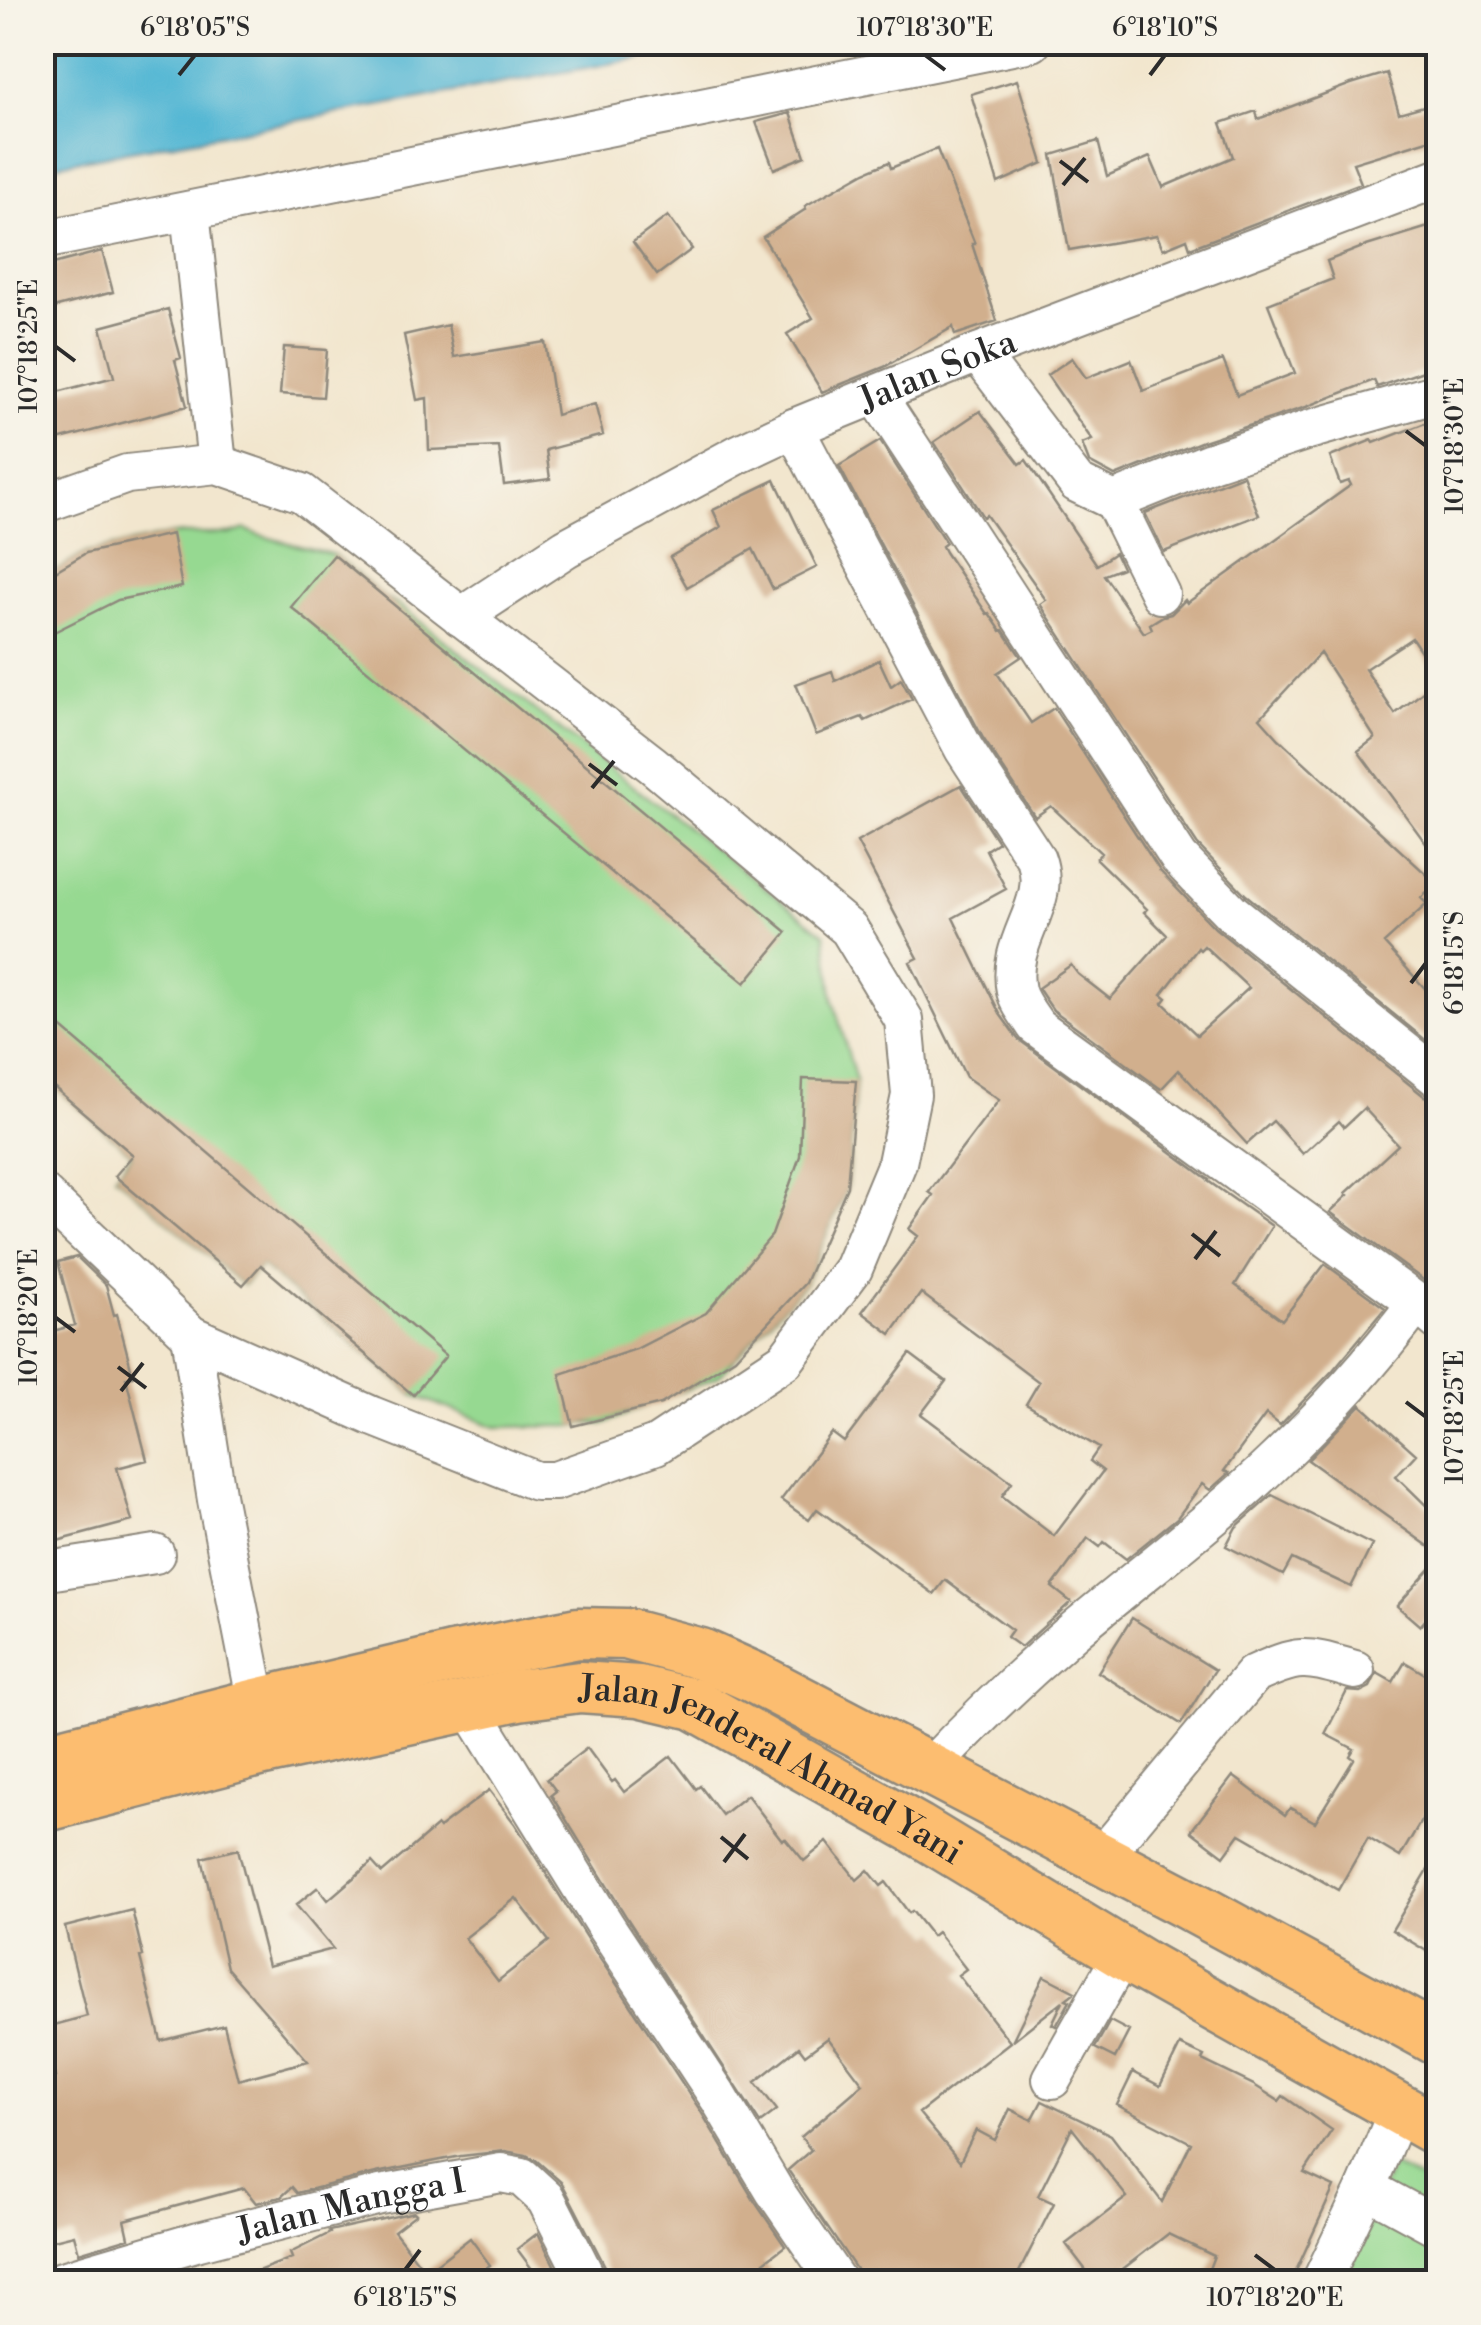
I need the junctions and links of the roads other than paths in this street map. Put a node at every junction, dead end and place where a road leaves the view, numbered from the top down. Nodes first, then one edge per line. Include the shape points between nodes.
1 (1032, 42) edge
2 (1438, 178) edge
3 (190, 211) junction
4 (42, 240) edge
5 (978, 354) junction
6 (1438, 393) edge
7 (877, 396) junction
8 (794, 428) junction
9 (217, 464) junction
10 (1114, 500) junction
11 (42, 504) edge
12 (1160, 594) dead end
13 (461, 617) junction
14 (1438, 1078) edge
15 (50, 1211) edge
16 (1428, 1312) edge
17 (192, 1334) junction
18 (155, 1554) dead end
19 (42, 1572) edge
20 (1355, 1670) dead end
21 (469, 1706) junction
22 (260, 1727) junction
23 (42, 1759) edge
24 (928, 1769) junction
25 (42, 1806) edge
26 (1100, 1859) junction
27 (1184, 1902) junction
28 (1133, 1959) junction
29 (1435, 2031) edge
30 (1052, 2079) dead end
31 (1419, 2120) edge
32 (1366, 2188) junction
33 (1438, 2227) edge
34 (60, 2282) edge
35 (588, 2282) edge
36 (837, 2282) edge
37 (1322, 2282) edge

1 - 3 street
2 - 5 street, Jalan Soka
3 - 4 street
3 - 9 street
5 - 7 street, Jalan Soka
5 - 10 street via 1077,483
6 - 10 street via 1211,462
7 - 8 street, Jalan Soka
7 - 14 street via 1179,858 1231,912
8 - 13 street, Jalan Soka via 566,548
8 - 16 street via 964,749 1036,860 1039,889 1014,963 1017,994 1036,1026
9 - 11 street via 127,474
9 - 13 street via 302,493
10 - 12 street
13 - 17 street via 653,764 849,929 904,1020 911,1094 898,1162 853,1269 785,1360 656,1445 556,1481 536,1481 372,1416
15 - 17 street
16 - 24 street via 1273,1464 995,1700
17 - 22 street
18 - 19 street
20 - 26 street via 1310,1657 1253,1675
21 - 22 main road, Jalan Jenderal Ahmad Yani
21 - 28 main road, Jalan Jenderal Ahmad Yani via 580,1687 694,1704
21 - 36 street
22 - 23 main road, Jalan Jenderal Ahmad Yani
22 - 24 main road, Jalan Jenderal Ahmad Yani via 452,1658 578,1634 626,1634 737,1670
22 - 25 main road, Jalan Jenderal Ahmad Yani
24 - 26 main road, Jalan Jenderal Ahmad Yani
26 - 27 main road, Jalan Jenderal Ahmad Yani
27 - 28 main road
27 - 29 main road, Jalan Jenderal Ahmad Yani
28 - 30 street
28 - 31 main road, Jalan Jenderal Ahmad Yani
31 - 32 street
32 - 33 street
32 - 37 street
34 - 35 street, Jalan Mangga I via 344,2204 500,2173 522,2177 546,2198

